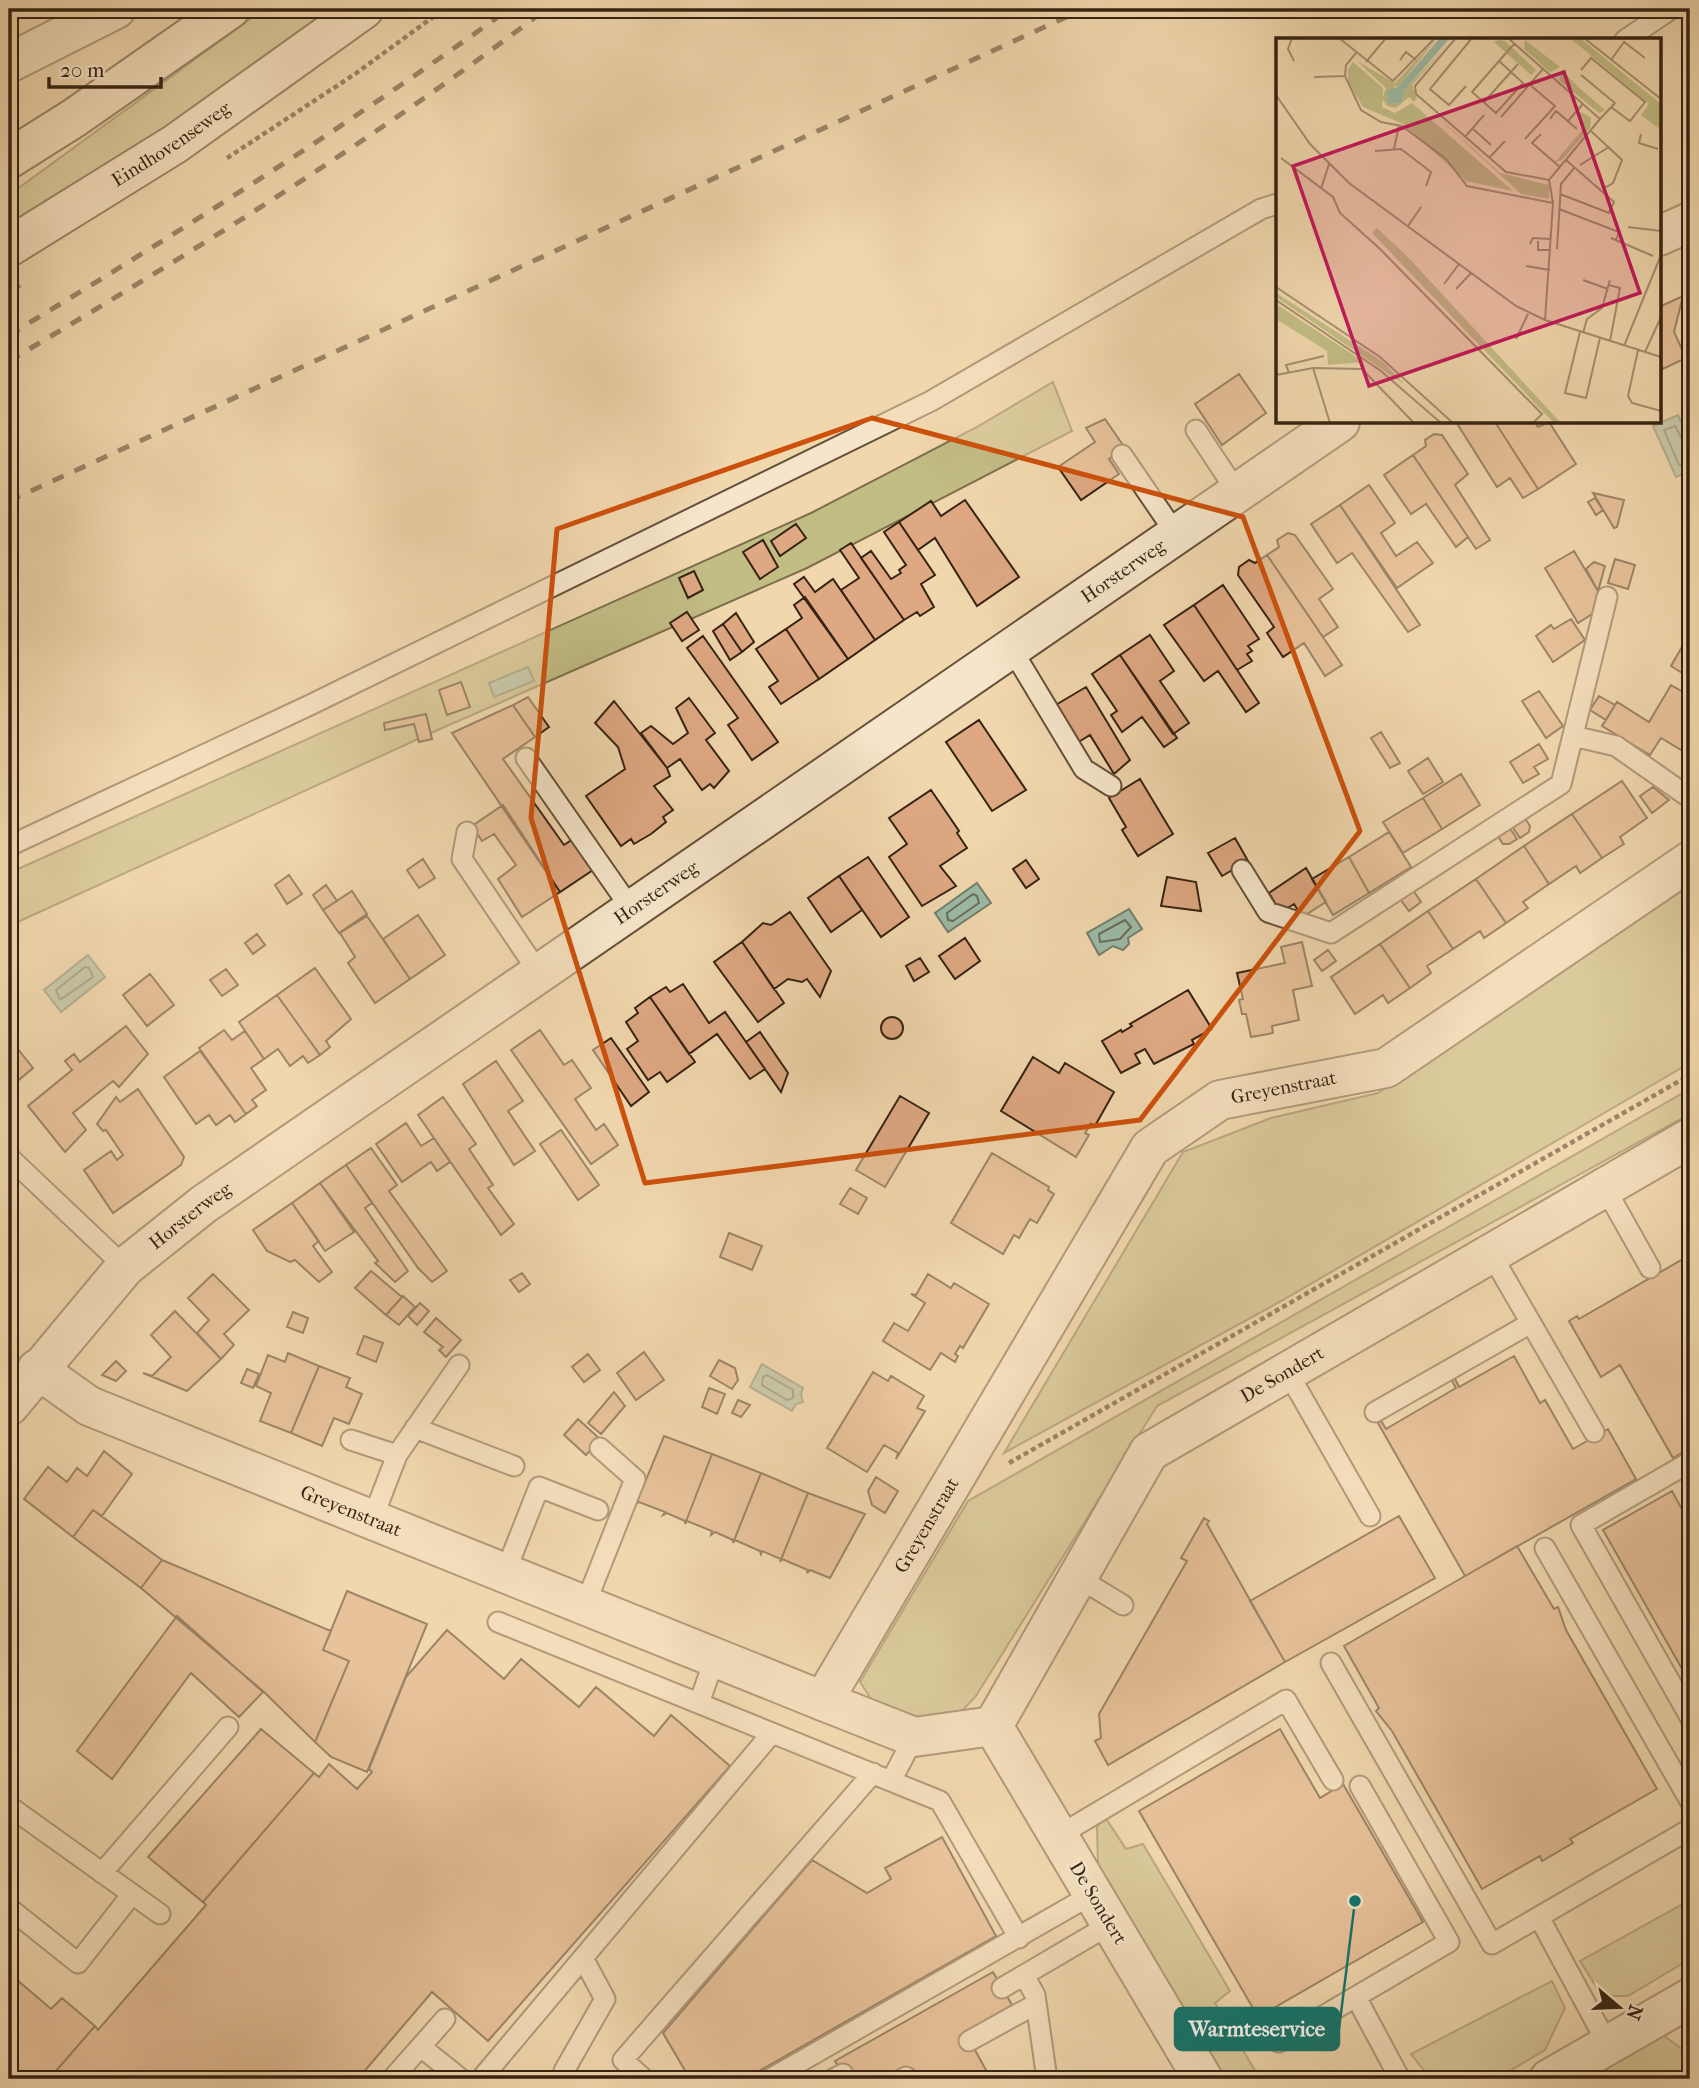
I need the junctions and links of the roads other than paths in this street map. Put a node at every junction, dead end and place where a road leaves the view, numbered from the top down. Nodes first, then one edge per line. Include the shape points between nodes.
1 (116, 9) edge
2 (230, 9) edge
3 (364, 9) edge
4 (1671, 9) edge
5 (1628, 38) edge
6 (9, 63) edge
7 (9, 159) edge
8 (1276, 204) edge
9 (1690, 222) edge
10 (1660, 236) edge
11 (9, 247) edge
12 (1337, 424) edge
13 (1196, 429) dead end
14 (1122, 455) dead end
15 (1237, 492) junction
16 (1176, 534) junction
17 (1607, 597) dead end
18 (1011, 648) junction
19 (1573, 736) junction
20 (526, 758) dead end
21 (1111, 786) dead end
22 (1690, 799) edge
23 (467, 832) dead end
24 (9, 846) edge
25 (1690, 861) edge
26 (1242, 870) dead end
27 (632, 910) junction
28 (539, 973) junction
29 (1690, 1138) edge
30 (9, 1157) edge
31 (1605, 1188) junction
32 (1491, 1254) junction
33 (125, 1266) junction
34 (1650, 1268) dead end
35 (1531, 1323) junction
36 (459, 1365) dead end
37 (37, 1369) junction
38 (1287, 1371) junction
39 (9, 1406) edge
40 (1375, 1412) dead end
41 (415, 1428) junction
42 (1594, 1432) dead end
43 (351, 1440) dead end
44 (600, 1448) dead end
45 (397, 1455) junction
46 (514, 1466) dead end
47 (1688, 1470) edge
48 (598, 1510) dead end
49 (1370, 1516) dead end
50 (372, 1520) junction
51 (1545, 1548) dead end
52 (505, 1573) junction
53 (1077, 1577) junction
54 (585, 1605) junction
55 (1123, 1605) dead end
56 (498, 1622) dead end
57 (716, 1658) junction
58 (1331, 1663) dead end
59 (823, 1701) junction
60 (699, 1703) junction
61 (1690, 1717) edge
62 (993, 1726) junction
63 (228, 1727) dead end
64 (772, 1733) junction
65 (914, 1737) junction
66 (882, 1777) junction
67 (1333, 1780) dead end
68 (1360, 1786) dead end
69 (1690, 1801) edge
70 (9, 1806) edge
71 (1690, 1829) edge
72 (1058, 1836) junction
73 (102, 1872) junction
74 (132, 1894) junction
75 (9, 1908) edge
76 (1102, 1909) junction
77 (160, 1914) dead end
78 (1539, 1917) junction
79 (1019, 1938) junction
80 (583, 1958) junction
81 (1024, 1975) junction
82 (1002, 1988) dead end
83 (1356, 1997) junction
84 (1690, 1998) edge
85 (1036, 2004) junction
86 (445, 2019) dead end
87 (970, 2041) dead end
88 (1279, 2042) dead end
89 (1608, 2045) junction
90 (421, 2047) junction
91 (564, 2070) dead end
92 (392, 2079) edge
93 (461, 2079) edge
94 (481, 2079) edge
95 (644, 2079) edge
96 (770, 2079) edge
97 (1047, 2079) edge
98 (1203, 2079) edge
99 (1400, 2079) edge
100 (1549, 2079) edge

1 - 6 street
2 - 7 street
3 - 11 street, Eindhovenseweg via 176,144
4 - 5 lane
8 - 24 lane via 1261,208 931,401 308,706
9 - 10 street
12 - 15 street, Horsterweg
13 - 15 lane
14 - 16 lane
15 - 16 street, Horsterweg
16 - 18 street, Horsterweg
17 - 19 lane
18 - 21 lane via 1084,769
18 - 27 street, Horsterweg
19 - 22 lane via 1616,746
19 - 26 lane via 1562,784 1331,933 1268,912
20 - 27 lane
23 - 28 lane via 462,859
25 - 59 street, Greyenstraat via 1386,1068 1220,1100 1150,1148
27 - 28 street, Horsterweg
28 - 33 street, Horsterweg via 204,1204
29 - 31 street, De Sondert
30 - 33 lane
31 - 32 street, De Sondert
31 - 34 lane
32 - 35 lane
32 - 38 street, De Sondert
33 - 37 street, Horsterweg
35 - 40 lane
35 - 42 lane
36 - 41 lane
37 - 39 street, Horsterweg
37 - 50 street, Greyenstraat via 89,1406 333,1517
38 - 49 lane
38 - 53 street, De Sondert via 1149,1451
41 - 45 lane
41 - 46 lane
43 - 45 lane
44 - 54 lane via 635,1479
45 - 50 lane
47 - 61 lane via 1581,1525
48 - 52 lane via 539,1488
50 - 52 street, Greyenstraat
51 - 69 lane
52 - 54 street, Greyenstraat
53 - 55 lane
53 - 62 street, De Sondert
54 - 57 street, Greyenstraat
56 - 60 lane
57 - 59 street, Greyenstraat
57 - 60 lane
58 - 78 lane via 1492,1944
59 - 65 street
60 - 64 lane
62 - 65 street
62 - 72 street, De Sondert
63 - 73 lane
64 - 66 lane
64 - 80 lane
65 - 66 lane
66 - 79 lane via 940,1801
66 - 95 lane via 624,2060
67 - 72 lane via 1286,1700
68 - 83 lane via 1450,1942
70 - 73 lane
71 - 78 lane
72 - 76 street, De Sondert
73 - 74 lane
74 - 75 lane via 78,1963
74 - 77 lane
76 - 79 lane
76 - 81 lane
76 - 98 street, De Sondert
78 - 89 lane
79 - 96 lane
80 - 91 lane via 606,1999
80 - 94 lane
81 - 82 lane
81 - 85 lane
83 - 88 lane
83 - 99 lane
84 - 89 street
85 - 87 lane
85 - 97 lane
86 - 90 lane
89 - 100 street
90 - 92 lane
90 - 93 lane

